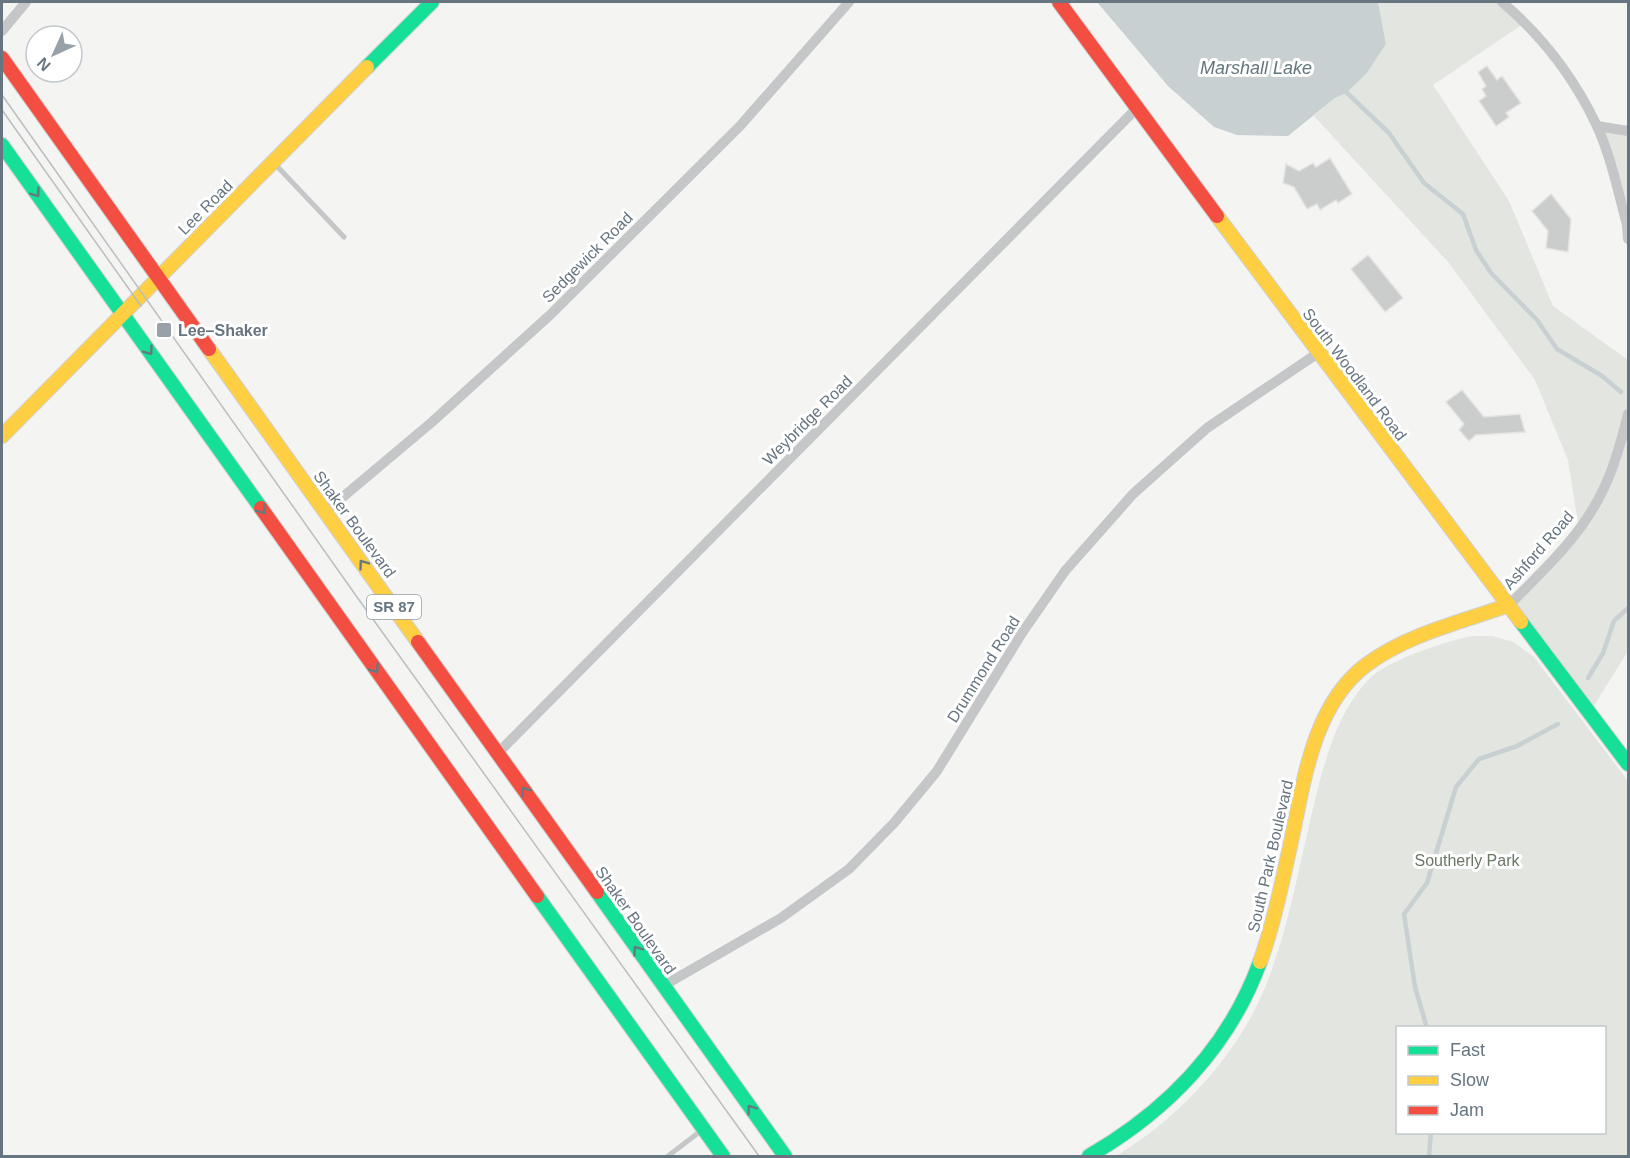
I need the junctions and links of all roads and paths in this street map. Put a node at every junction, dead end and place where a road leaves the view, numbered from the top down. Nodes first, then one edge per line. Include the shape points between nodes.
1 (26, 2) edge
2 (432, 2) edge
3 (849, 2) edge
4 (1059, 2) edge
5 (1502, 2) edge
6 (2, 31) edge
7 (2, 58) edge
8 (1137, 108) junction
9 (1597, 126) junction
10 (1629, 131) edge
11 (2, 145) edge
12 (273, 162) junction
13 (1628, 223) edge
14 (344, 237) dead end
15 (1629, 239) edge
16 (158, 278) junction
17 (123, 315) junction
18 (1318, 353) junction
19 (1629, 414) edge
20 (2, 436) edge
21 (325, 512) junction
22 (1509, 605) junction
23 (498, 753) junction
24 (1629, 764) edge
25 (663, 986) junction
26 (703, 1130) junction
27 (668, 1156) edge
28 (723, 1156) edge
29 (785, 1156) edge
30 (1089, 1156) edge

1 - 6 street
2 - 12 main road, Lee Road
3 - 21 street, Sedgewick Road via 740,126 550,315
4 - 8 main road, South Woodland Road
5 - 9 street via 1548,47
7 - 16 main road, Shaker Boulevard / SR 87
8 - 18 main road, South Woodland Road
8 - 23 street, Weybridge Road
9 - 10 street
9 - 13 street
11 -> 17 main road, SR 87
12 - 14 lane
12 - 16 main road, Lee Road
13 - 15 street
16 - 17 main road, Lee Road
16 - 21 main road, Shaker Boulevard / SR 87
17 - 20 main road, Lee Road
17 -> 26 main road, SR 87
18 - 22 main road, South Woodland Road
18 - 25 street, Drummond Road via 1207,428 1133,494 1065,571 1022,633 938,771 849,869 781,918
19 - 22 street, Ashford Road via 1604,489 1579,529
23 -> 21 main road, Shaker Boulevard / SR 87
22 - 24 main road, South Woodland Road
22 - 30 main road, South Park Boulevard via 1402,644 1352,678 1335,698 1322,724 1305,779 1266,945 1238,1010 1221,1039 1177,1090 1130,1132
25 -> 23 main road, Shaker Boulevard / SR 87
29 -> 25 main road, Shaker Boulevard / SR 87
26 - 27 lane
26 - 28 main road, SR 87

